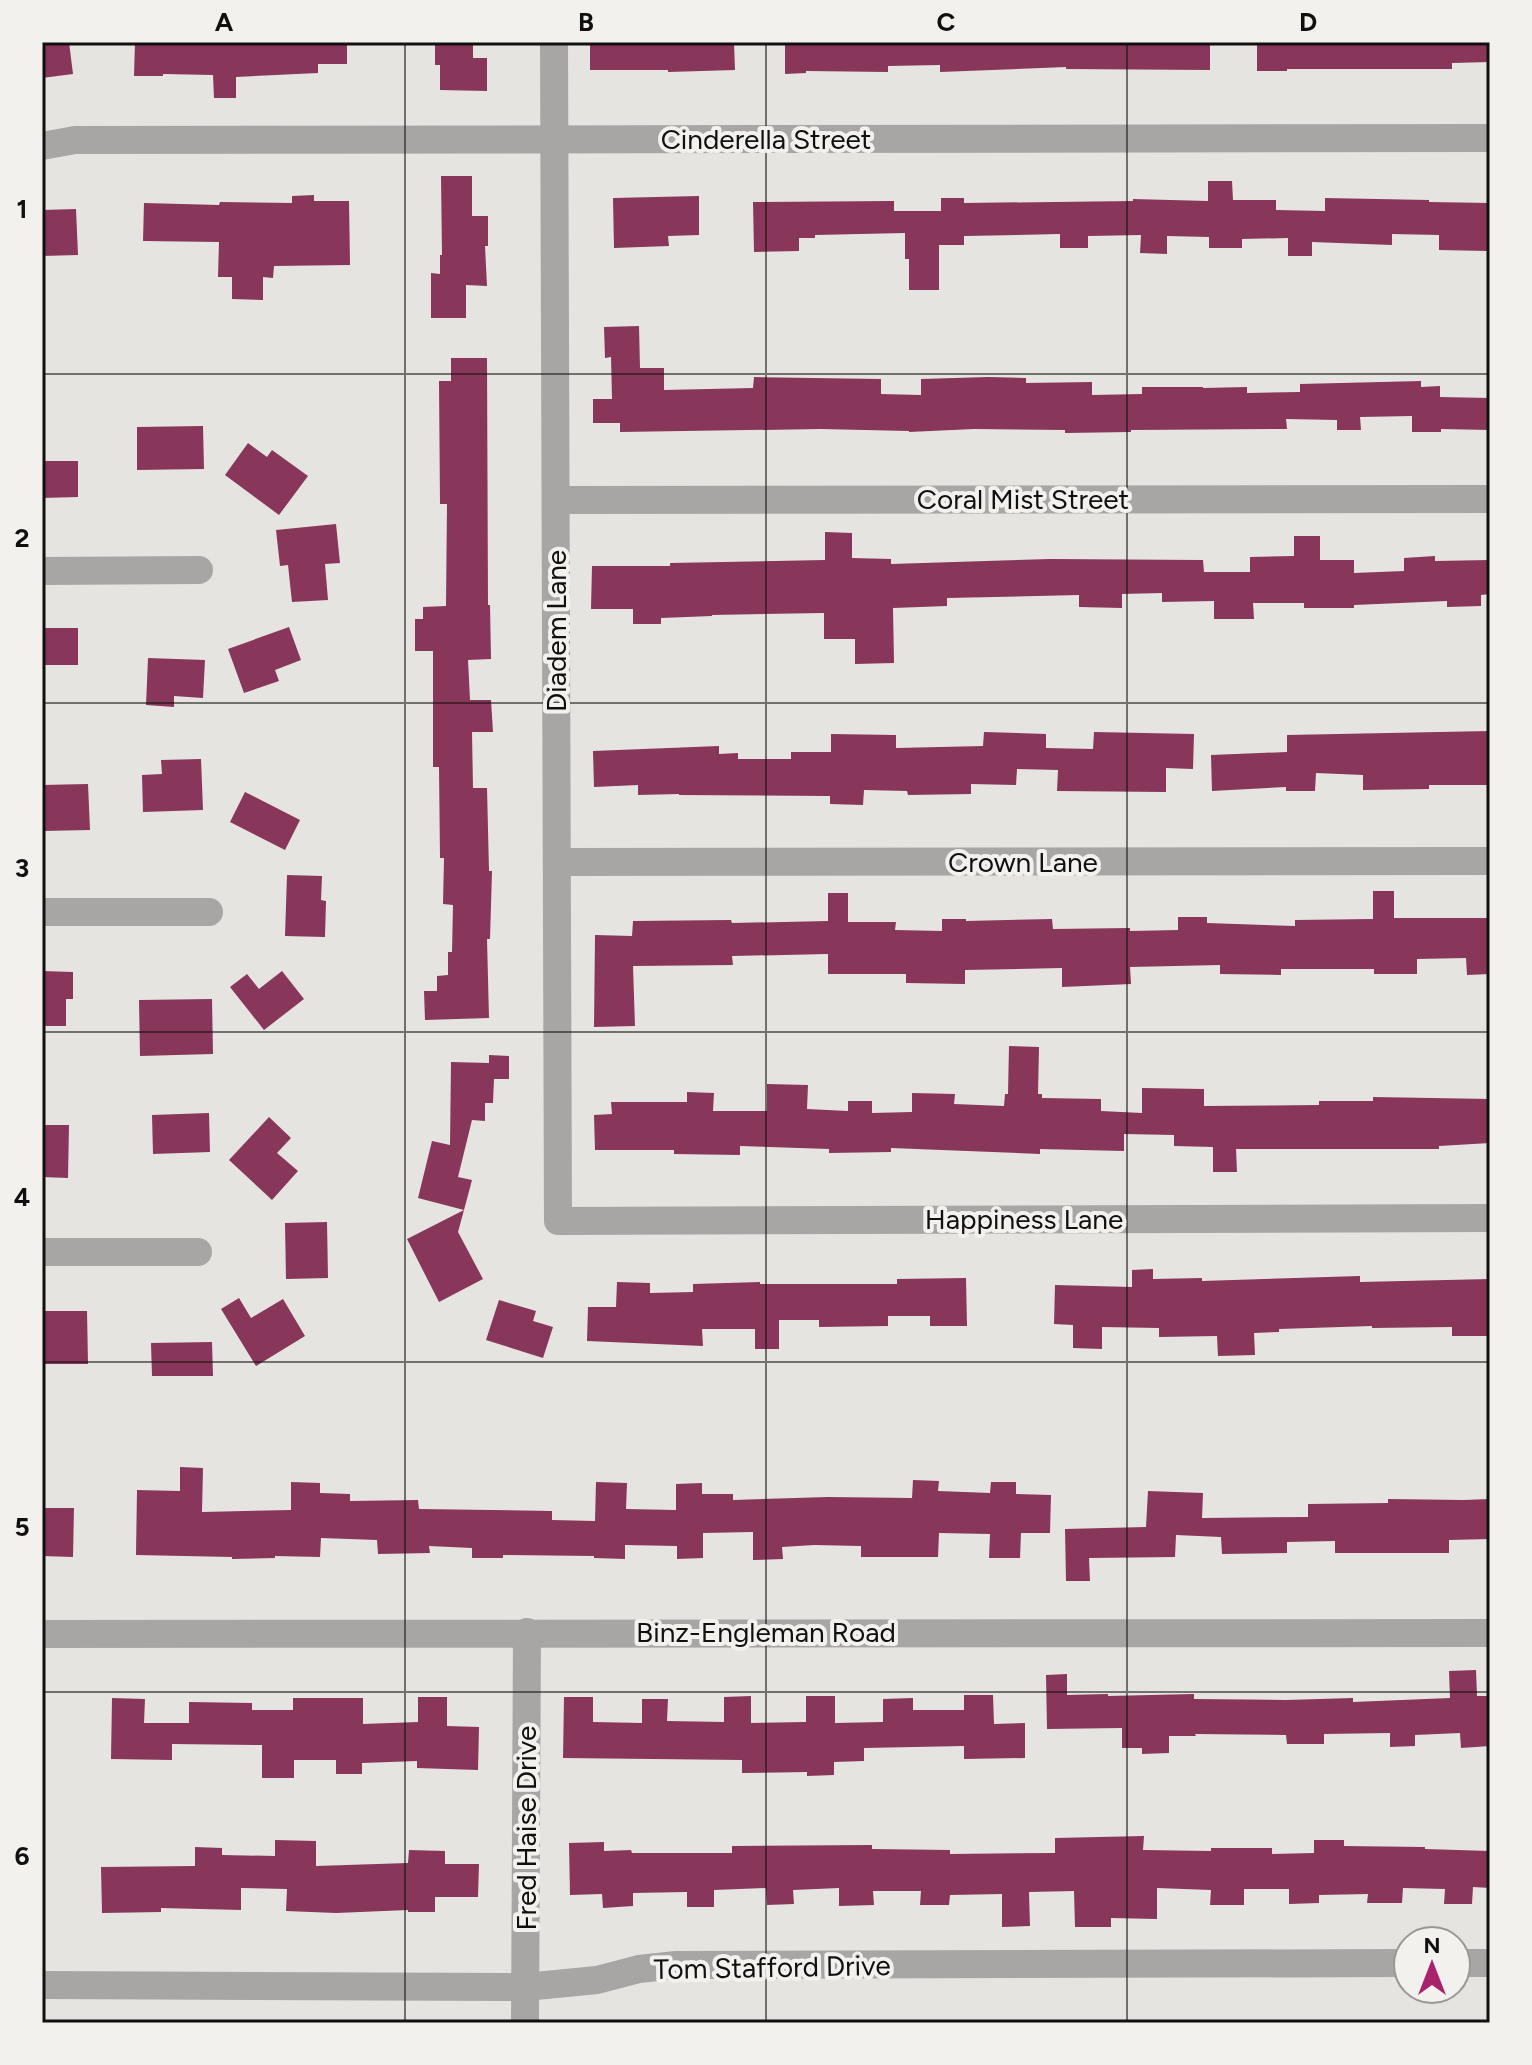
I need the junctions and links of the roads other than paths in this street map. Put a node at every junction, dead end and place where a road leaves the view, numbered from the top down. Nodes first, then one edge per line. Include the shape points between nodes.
1 (554, 42) edge
2 (1490, 138) edge
3 (554, 139) junction
4 (42, 146) edge
5 (1490, 499) edge
6 (556, 500) junction
7 (199, 570) dead end
8 (42, 571) edge
9 (1490, 861) edge
10 (557, 862) junction
11 (42, 912) edge
12 (209, 912) dead end
13 (1490, 1218) edge
14 (558, 1221) joint
15 (42, 1252) edge
16 (198, 1252) dead end
17 (527, 1632) junction
18 (1490, 1633) edge
19 (42, 1634) edge
20 (1392, 1963) edge
21 (42, 1985) edge
22 (525, 1987) junction
23 (525, 2023) edge

1 - 3 street, Diadem Lane
2 - 3 street, Cinderella Street
3 - 4 street, Cinderella Street via 75,140
3 - 6 street, Diadem Lane
5 - 6 street, Coral Mist Street
6 - 10 street, Diadem Lane
7 - 8 street
9 - 10 street, Crown Lane
10 - 14 street, Diadem Lane
11 - 12 street
13 - 14 street, Happiness Lane
15 - 16 street
17 - 18 street, Binz-Engleman Road
17 - 19 street, Binz-Engleman Road
17 - 22 street, Fred Haise Drive
20 - 22 street, Tom Stafford Drive via 676,1965
21 - 22 street, Tom Stafford Drive
22 - 23 street, Fred Haise Drive

